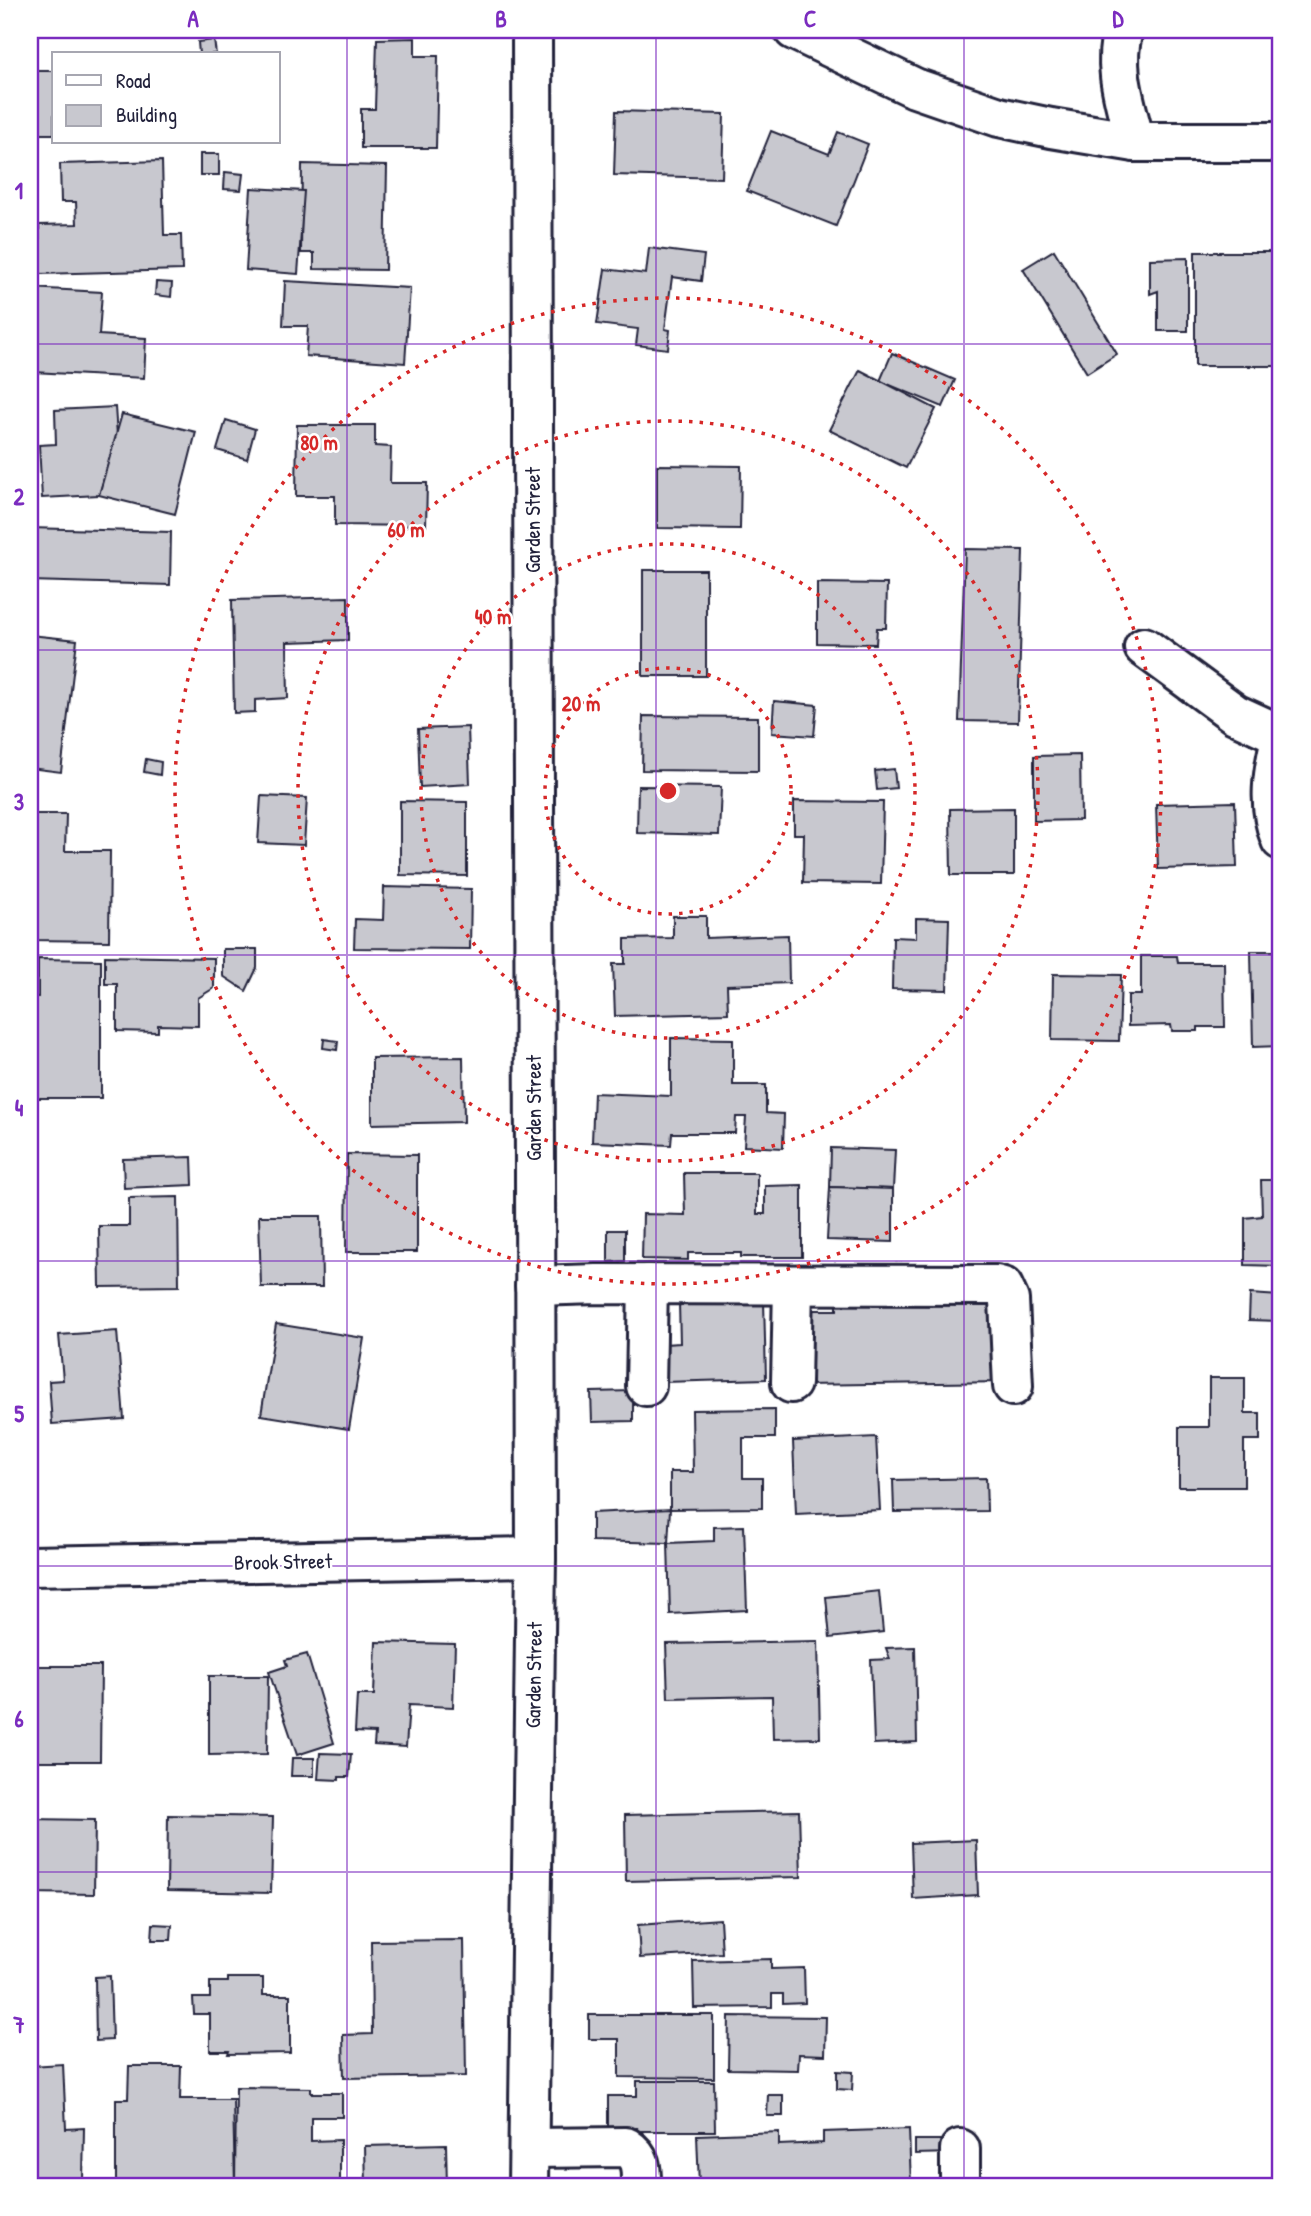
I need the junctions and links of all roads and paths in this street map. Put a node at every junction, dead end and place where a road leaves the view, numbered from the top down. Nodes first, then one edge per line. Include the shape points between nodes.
1 (532, 30) edge
2 (794, 30) edge
3 (1124, 30) edge
4 (1135, 142) junction
5 (1281, 142) edge
6 (1144, 647) dead end
7 (1281, 736) edge
8 (1281, 840) edge
9 (648, 1284) junction
10 (793, 1285) junction
11 (535, 1286) junction
12 (791, 1383) dead end
13 (646, 1386) dead end
14 (1013, 1386) dead end
15 (536, 1557) junction
16 (30, 1566) edge
17 (528, 2148) junction
18 (960, 2149) dead end
19 (528, 2186) edge
20 (642, 2186) edge
21 (960, 2186) edge

1 - 11 street, Garden Street
2 - 4 street via 915,88 999,117
3 - 4 street via 1118,69
4 - 5 street
6 - 7 street via 1235,714
7 - 8 street via 1272,801
9 - 10 street
9 - 11 street
9 - 13 street
10 - 12 street
10 - 14 street via 1003,1287 1009,1300
11 - 15 street, Garden Street
15 - 16 street, Brook Street
15 - 17 street, Garden Street
17 - 19 street, Garden Street
17 - 20 street via 626,2147 641,2163
18 - 21 street

